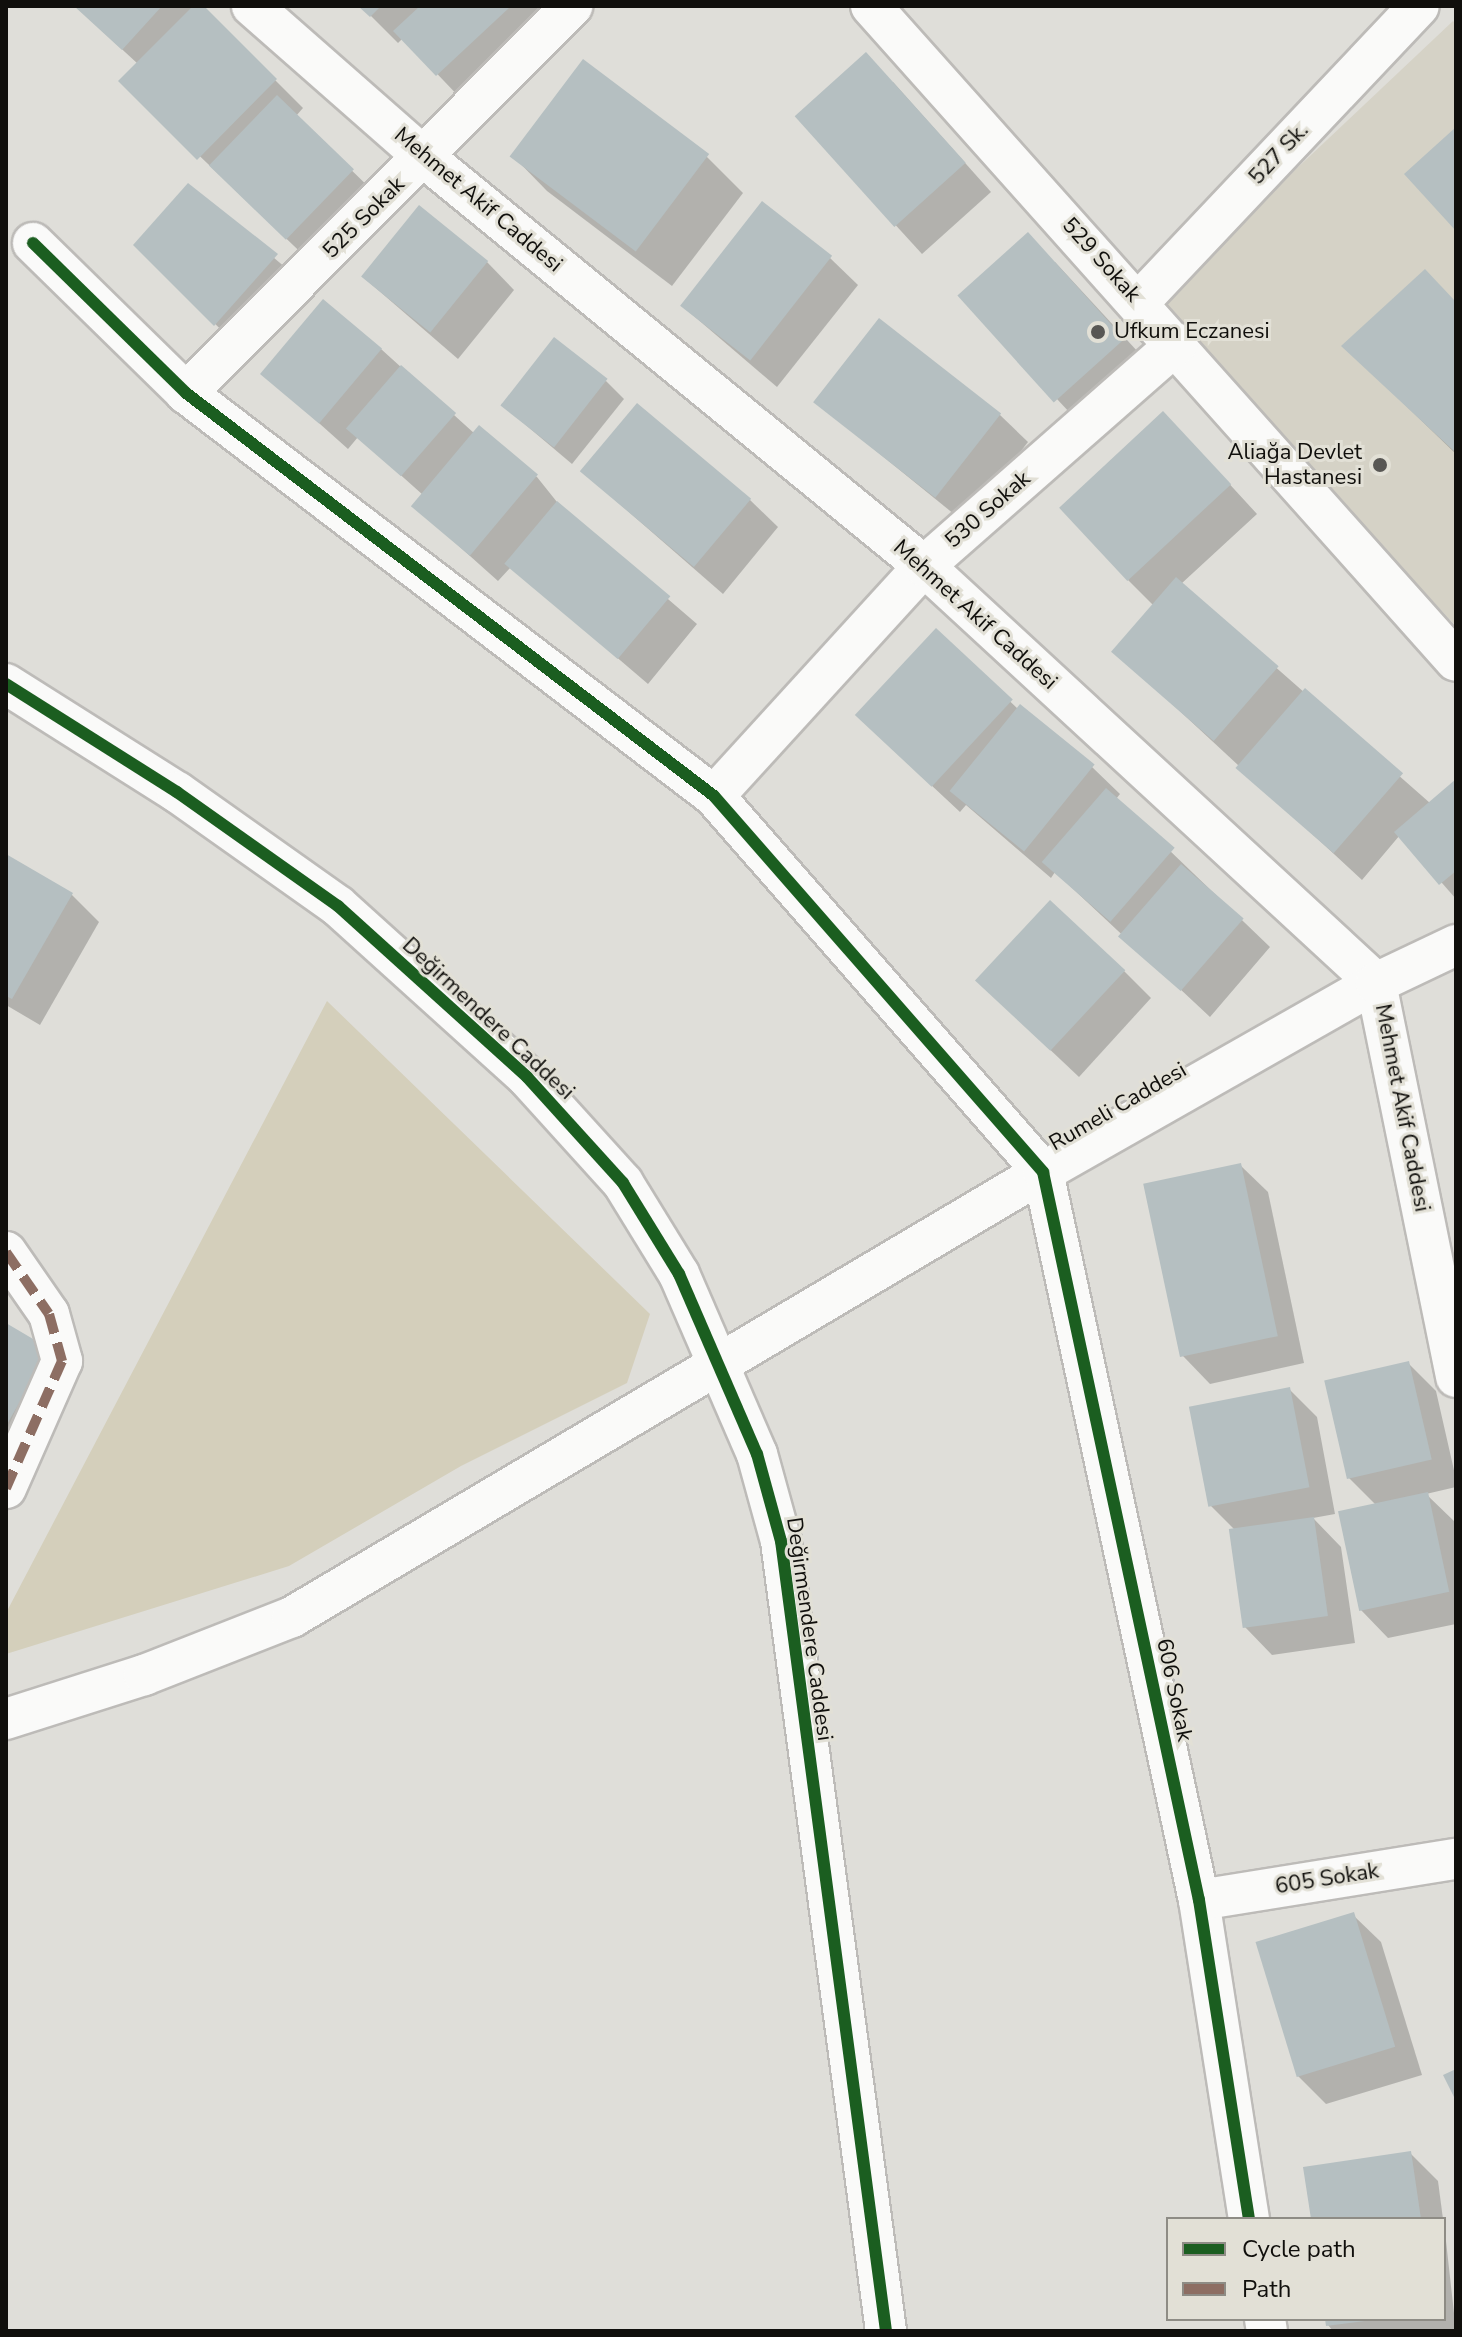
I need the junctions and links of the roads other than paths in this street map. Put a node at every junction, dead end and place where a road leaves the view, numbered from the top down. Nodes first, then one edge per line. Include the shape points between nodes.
1 (252, 6) edge
2 (572, 6) edge
3 (871, 6) edge
4 (1419, 6) edge
5 (425, 158) junction
6 (33, 243) dead end
7 (1139, 302) junction
8 (1177, 344) junction
9 (186, 393) junction
10 (924, 566) junction
11 (1456, 661) edge
12 (6, 684) edge
13 (714, 796) junction
14 (1456, 945) edge
15 (1376, 983) junction
16 (1043, 1172) junction
17 (6, 1252) edge
18 (717, 1368) junction
19 (1456, 1377) edge
20 (6, 1488) edge
21 (6, 1719) edge
22 (1456, 1859) edge
23 (1199, 1900) junction
24 (1249, 2217) edge
25 (886, 2331) edge

1 - 5 street, Mehmet Akif Caddesi
2 - 5 street, 525 Sokak
3 - 7 street, 529 Sokak
4 - 7 street, 527 Sk.
5 - 9 street, 525 Sokak
5 - 10 street, Mehmet Akif Caddesi
6 - 9 street
7 - 8 street, 529 Sokak
8 - 10 street, 530 Sokak
8 - 11 street, 529 Sokak
9 - 13 street
10 - 13 street, 530 Sokak
10 - 15 street, Mehmet Akif Caddesi
12 - 18 street, Değirmendere Caddesi via 177,792 338,906 527,1077 623,1183 679,1274
13 - 16 street
14 - 15 street, Rumeli Caddesi
15 - 16 street, Rumeli Caddesi
15 - 19 street, Mehmet Akif Caddesi
16 - 18 street, Rumeli Caddesi
16 - 23 street, 606 Sokak
17 - 20 street via 49,1314 62,1361
18 - 21 street, Rumeli Caddesi via 292,1617 144,1675
18 - 25 street, Değirmendere Caddesi via 757,1454 781,1541
22 - 23 street, 605 Sokak
23 - 24 street, 606 Sokak

